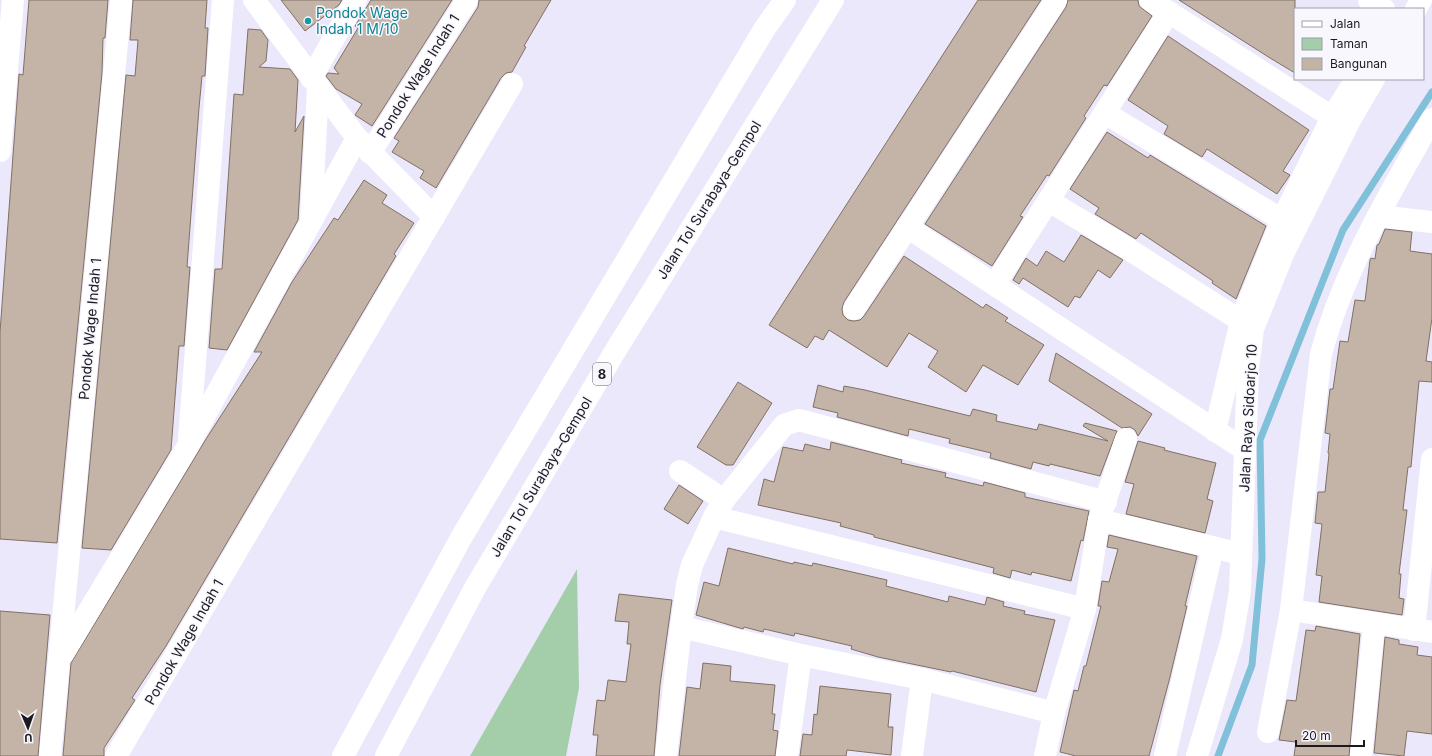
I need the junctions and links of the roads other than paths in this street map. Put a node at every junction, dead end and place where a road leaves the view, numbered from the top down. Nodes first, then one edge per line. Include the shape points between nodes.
1 (13, 0) edge
2 (121, 0) edge
3 (223, 0) edge
4 (254, 0) edge
5 (356, 0) edge
6 (467, 0) edge
7 (785, 0) edge
8 (833, 0) edge
9 (1056, 0) edge
10 (1150, 0) edge
11 (1369, 0) edge
12 (1382, 8) edge
13 (1169, 12) junction
14 (1355, 80) edge
15 (1373, 80) edge
16 (314, 83) junction
17 (512, 84) dead end
18 (1105, 113) junction
19 (1332, 117) junction
20 (1432, 119) edge
21 (364, 146) junction
22 (0, 151) edge
23 (1048, 201) junction
24 (1378, 216) junction
25 (434, 217) junction
26 (1432, 222) edge
27 (1289, 224) junction
28 (311, 225) junction
29 (907, 227) junction
30 (995, 284) junction
31 (854, 309) dead end
32 (1241, 321) junction
33 (1215, 431) junction
34 (1126, 439) dead end
35 (188, 446) junction
36 (1245, 450) junction
37 (1432, 459) edge
38 (680, 471) dead end
39 (719, 508) junction
40 (1102, 511) junction
41 (1213, 548) junction
42 (1241, 554) junction
43 (1085, 609) junction
44 (1291, 610) junction
45 (1374, 624) junction
46 (681, 627) junction
47 (1423, 631) edge
48 (800, 655) junction
49 (60, 659) junction
50 (922, 679) junction
51 (1054, 713) junction
52 (1268, 732) dead end
53 (50, 756) edge
54 (116, 756) edge
55 (342, 756) edge
56 (386, 756) edge
57 (666, 756) edge
58 (787, 756) edge
59 (912, 756) edge
60 (1045, 756) edge
61 (1165, 756) edge
62 (1197, 756) edge
63 (1361, 756) edge

1 - 22 main road
2 - 49 main road, Pondok Wage Indah 1
3 - 35 main road, Pondok Wage Indah 1
4 - 16 main road, Pondok Wage Indah 1
5 - 16 main road, Pondok Wage Indah 1
6 - 21 main road, Pondok Wage Indah 1
7 - 55 main road via 765,28 461,538
8 - 56 main road, Jalan Tol Surabaya–Gempol / 8 via 614,353 483,575
9 - 29 main road
10 - 13 main road
11 - 12 main road
13 - 18 main road
13 - 19 main road
14 - 19 main road
15 - 27 main road, Jalan Raya Sidoarjo 10
16 - 21 main road, Pondok Wage Indah 1
16 - 28 main road, Pondok Wage Indah 1
17 - 25 main road, Pondok Wage Indah 1
18 - 23 main road
18 - 27 main road
19 - 27 main road
20 - 24 main road
21 - 25 main road, Pondok Wage Indah 1
21 - 28 main road, Pondok Wage Indah 1
23 - 30 main road
23 - 32 main road
24 - 26 main road
24 - 44 main road via 1353,264 1329,325 1321,354
25 - 54 main road, Pondok Wage Indah 1
27 - 32 main road
27 - 36 main road, Jalan Raya Sidoarjo 10 via 1284,252 1253,330 1248,368
28 - 35 main road, Pondok Wage Indah 1
29 - 30 main road
29 - 31 main road
30 - 33 main road
32 - 33 main road
33 - 36 main road
34 - 40 main road
35 - 49 main road, Pondok Wage Indah 1
36 - 42 main road, Jalan Raya Sidoarjo 10
37 - 47 main road
38 - 39 main road
39 - 40 main road via 784,425 799,420
39 - 43 main road
39 - 46 main road via 692,565
40 - 41 main road
40 - 43 main road
41 - 42 main road
41 - 61 main road
42 - 62 main road, Jalan Raya Sidoarjo 10 via 1240,591 1232,639
43 - 51 main road
44 - 45 main road
44 - 52 main road
45 - 47 main road
45 - 63 main road
46 - 48 main road
46 - 57 main road
48 - 50 main road
48 - 58 main road
49 - 53 main road, Pondok Wage Indah 1
50 - 51 main road
50 - 59 main road
51 - 60 main road

